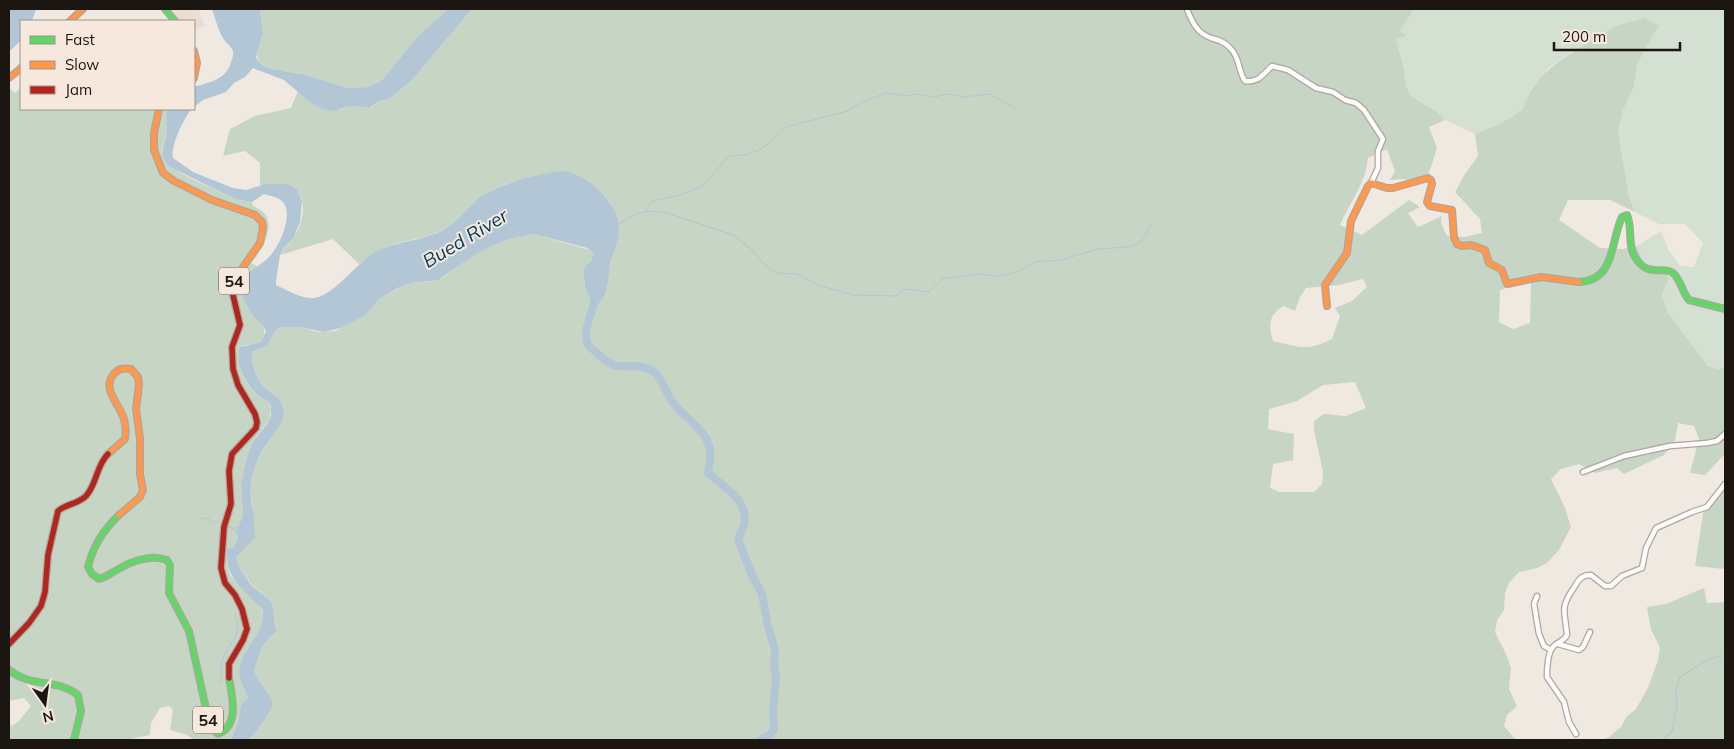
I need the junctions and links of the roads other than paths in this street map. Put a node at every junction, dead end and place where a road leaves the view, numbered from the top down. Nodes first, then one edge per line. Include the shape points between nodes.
1 (83, 9) edge
2 (165, 9) edge
3 (1188, 9) edge
4 (71, 20) edge
5 (174, 20) edge
6 (20, 69) edge
7 (9, 78) edge
8 (159, 110) edge
9 (1371, 183) junction
10 (1327, 306) dead end
11 (1725, 309) edge
12 (1725, 434) edge
13 (1583, 472) dead end
14 (1725, 484) edge
15 (1538, 596) dead end
16 (1590, 632) dead end
17 (9, 644) edge
18 (1558, 644) junction
19 (1551, 650) junction
20 (9, 670) edge
21 (1576, 734) dead end
22 (74, 740) edge

1 - 4 main road
2 - 5 main road
3 - 9 street via 1199,32 1220,39 1232,49 1245,80 1256,80 1272,66 1279,67 1316,88 1356,103 1364,110 1383,139 1378,151 1378,168
6 - 7 main road
8 - 17 main road, 54 via 154,150 163,173 212,200 255,215 263,227 260,243 236,277 232,290 240,325 232,347 233,369 257,422 252,434 232,454 229,470 231,504 225,525 221,568 223,578 244,613 247,629 228,669 234,704 230,724 225,732 218,734 209,724 189,631 169,593 170,565 167,560 154,557 143,560 100,579 93,576 88,568 99,536 140,497 142,490 136,409 138,377 131,368 122,367 113,373 111,392 124,418 125,439 102,460 85,496 58,511 40,606
9 - 10 main road via 1351,222 1347,253 1326,281
9 - 11 main road via 1390,189 1430,179 1428,202 1430,206 1452,210 1456,244 1485,250 1489,263 1502,270 1507,284 1537,277 1585,283 1594,280 1604,272 1619,222 1627,215 1630,219 1629,242 1640,263 1652,270 1671,271 1689,300
12 - 13 street via 1707,443 1670,446 1624,456
14 - 18 street via 1707,507 1656,528 1640,570 1622,576 1611,586 1605,586 1590,575 1582,576 1566,599 1567,635
15 - 19 street via 1534,604 1539,634 1544,646
16 - 18 street via 1579,650
18 - 19 street
19 - 21 street via 1547,677 1564,702
20 - 22 main road via 18,678 67,688 78,695 81,711

